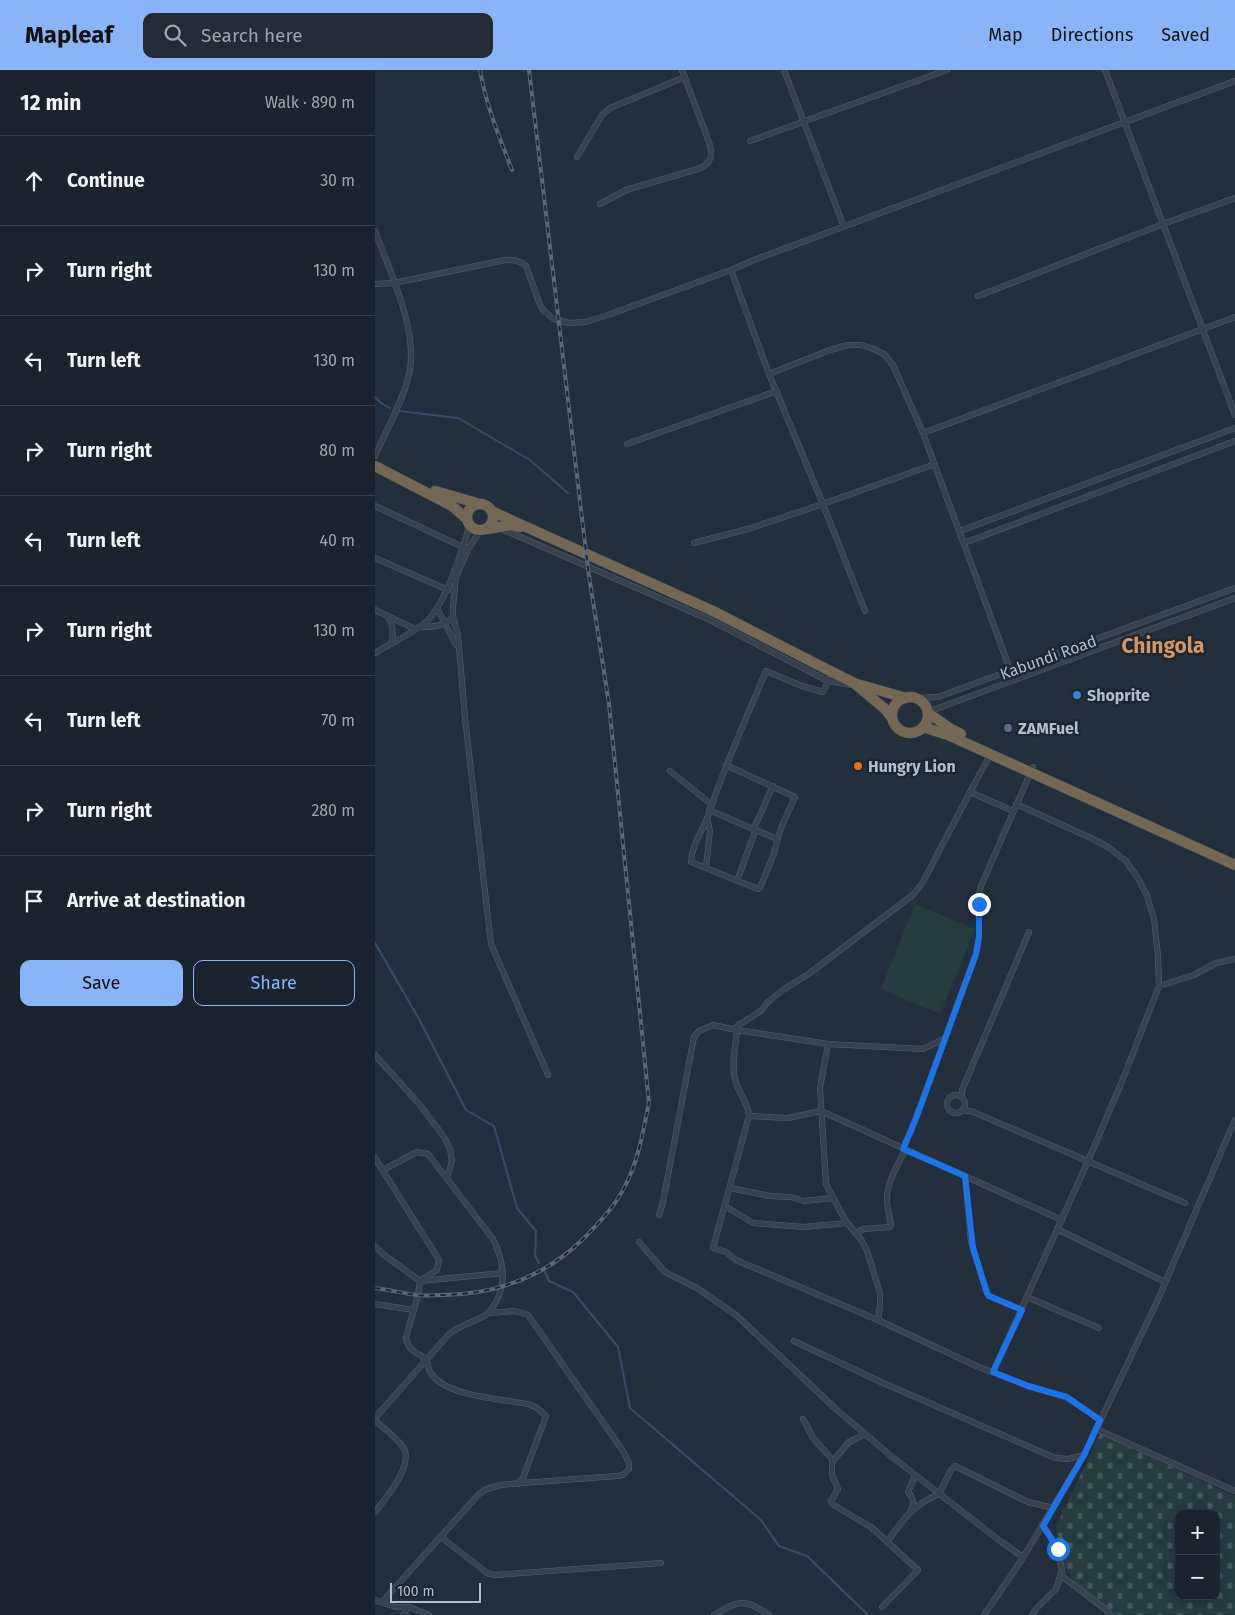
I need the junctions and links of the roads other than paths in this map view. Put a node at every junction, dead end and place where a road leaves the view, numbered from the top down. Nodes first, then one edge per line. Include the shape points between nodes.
1 (682, 70) edge
2 (784, 70) edge
3 (947, 70) edge
4 (1105, 70) edge
5 (685, 77) junction
6 (1235, 81) edge
7 (803, 121) junction
8 (1124, 123) junction
9 (750, 141) dead end
10 (577, 157) dead end
11 (1235, 198) edge
12 (600, 204) dead end
13 (1163, 224) junction
14 (844, 226) junction
15 (375, 232) edge
16 (731, 270) junction
17 (394, 283) junction
18 (375, 284) edge
19 (978, 296) dead end
20 (1235, 317) edge
21 (1203, 329) junction
22 (769, 374) junction
23 (777, 391) junction
24 (1235, 415) edge
25 (1235, 428) edge
26 (923, 433) junction
27 (1235, 441) edge
28 (627, 444) dead end
29 (375, 456) edge
30 (1148, 460) junction
31 (935, 464) junction
32 (375, 466) edge
33 (1153, 472) junction
34 (412, 484) junction
35 (1051, 496) junction
36 (479, 504) junction
37 (823, 504) junction
38 (375, 506) edge
39 (1056, 508) junction
40 (491, 511) junction
41 (468, 522) junction
42 (488, 528) junction
43 (535, 530) junction
44 (959, 531) junction
45 (694, 543) dead end
46 (964, 543) junction
47 (465, 548) junction
48 (375, 558) edge
49 (1235, 588) edge
50 (446, 590) junction
51 (454, 592) junction
52 (1235, 598) edge
53 (1201, 600) junction
54 (437, 608) junction
55 (1204, 609) junction
56 (375, 610) edge
57 (865, 611) dead end
58 (388, 616) junction
59 (453, 617) junction
60 (445, 623) junction
61 (437, 626) junction
62 (417, 628) junction
63 (451, 634) junction
64 (392, 642) junction
65 (458, 648) junction
66 (375, 653) edge
67 (1010, 670) junction
68 (842, 677) junction
69 (1014, 680) junction
70 (828, 682) junction
71 (855, 685) junction
72 (911, 698) junction
73 (950, 705) junction
74 (928, 713) junction
75 (893, 718) junction
76 (946, 726) junction
77 (923, 728) junction
78 (990, 754) junction
79 (726, 765) junction
80 (1032, 769) junction
81 (670, 770) dead end
82 (773, 786) junction
83 (971, 792) junction
84 (1016, 804) junction
85 (710, 807) junction
86 (1013, 811) junction
87 (707, 817) junction
88 (755, 829) junction
89 (777, 839) junction
90 (1235, 858) edge
91 (1235, 865) edge
92 (706, 868) junction
93 (737, 881) junction
94 (1029, 932) dead end
95 (1235, 959) edge
96 (1159, 986) junction
97 (736, 1028) junction
98 (944, 1040) junction
99 (828, 1044) junction
100 (375, 1055) edge
101 (548, 1075) dead end
102 (962, 1090) junction
103 (954, 1095) junction
104 (963, 1100) junction
105 (962, 1110) junction
106 (821, 1111) junction
107 (971, 1111) junction
108 (749, 1116) junction
109 (1235, 1120) edge
110 (904, 1150) junction
111 (375, 1158) edge
112 (1088, 1161) junction
113 (383, 1170) junction
114 (965, 1176) junction
115 (447, 1178) junction
116 (730, 1188) junction
117 (833, 1198) junction
118 (1185, 1203) dead end
119 (725, 1206) junction
120 (659, 1215) dead end
121 (1061, 1220) junction
122 (847, 1224) junction
123 (1057, 1229) junction
124 (855, 1232) junction
125 (639, 1242) dead end
126 (375, 1246) edge
127 (503, 1273) junction
128 (420, 1281) junction
129 (1165, 1282) junction
130 (1027, 1297) junction
131 (375, 1304) edge
132 (413, 1310) junction
133 (1022, 1310) junction
134 (489, 1313) junction
135 (878, 1320) junction
136 (1099, 1328) dead end
137 (794, 1341) dead end
138 (425, 1360) junction
139 (993, 1372) junction
140 (375, 1419) edge
141 (803, 1419) dead end
142 (1100, 1420) junction
143 (1095, 1429) junction
144 (865, 1434) junction
145 (1084, 1455) junction
146 (832, 1463) junction
147 (915, 1475) junction
148 (518, 1484) junction
149 (1235, 1491) edge
150 (939, 1494) junction
151 (1053, 1508) junction
152 (911, 1511) junction
153 (375, 1512) edge
154 (1043, 1526) junction
155 (441, 1537) junction
156 (887, 1542) junction
157 (1023, 1558) junction
158 (661, 1563) dead end
159 (1061, 1573) junction
160 (375, 1600) edge
161 (382, 1602) junction
162 (409, 1607) junction
163 (882, 1607) dead end
164 (403, 1615) edge
165 (429, 1615) edge
166 (714, 1615) edge
167 (769, 1615) edge
168 (985, 1615) edge
169 (1032, 1615) edge
170 (1110, 1615) edge

1 - 5 street
2 - 7 street
3 - 7 street
4 - 8 street
5 - 10 street via 610,108
5 - 12 street via 709,145 709,161 701,168 626,190
6 - 8 street
7 - 9 street
7 - 14 street
8 - 13 street
8 - 14 street
11 - 13 street
13 - 19 street
13 - 21 street
14 - 16 street
15 - 17 street
16 - 17 street via 608,315 569,323 554,319 544,311 523,262 505,260
16 - 22 street
17 - 18 street
17 - 29 street via 406,318 411,355 409,375
20 - 21 street
21 - 24 street
21 - 26 street
22 - 23 street
22 - 26 street via 830,350 861,344 883,354 893,364
23 - 28 street
23 - 37 street
25 - 30 street
26 - 31 street
27 - 33 street
30 - 33 street
30 - 35 street
31 - 37 street
31 - 44 street
32 - 34 highway
33 - 39 street
34 - 36 highway
34 - 41 highway via 452,506
35 - 39 street
35 - 44 street
36 - 40 highway
36 - 41 highway via 469,511
37 - 45 street via 748,530
37 - 57 street
38 - 47 street
39 - 46 street
40 - 42 highway via 492,523
40 - 43 highway
41 - 42 highway via 477,530
41 - 47 street
42 - 43 highway via 511,525
42 - 47 street
42 - 70 street via 537,543 708,619
43 - 68 highway via 713,611
44 - 46 street
46 - 67 street
47 - 50 street
47 - 51 street
48 - 50 street
49 - 53 street, Kabundi Road
50 - 51 street
50 - 54 street
51 - 59 street
52 - 55 street, Kabundi Road
53 - 55 street
53 - 67 street, Kabundi Road
54 - 60 street
54 - 62 street via 432,617
55 - 69 street, Kabundi Road
56 - 58 street
58 - 62 street
58 - 64 street via 394,633
59 - 60 street
59 - 65 street
60 - 61 street
60 - 63 street
61 - 62 street
61 - 63 street
62 - 64 street
63 - 65 street
64 - 66 street
65 - 101 street via 491,944
67 - 69 street
67 - 72 street, Kabundi Road via 938,697
68 - 70 street via 829,678
68 - 71 highway
69 - 73 street, Kabundi Road
70 - 71 street
70 - 79 street via 823,692 766,671
71 - 72 highway
71 - 75 highway
72 - 74 highway via 923,702
72 - 75 highway via 895,705
73 - 74 street, Kabundi Road
73 - 76 street via 943,714
74 - 76 highway
74 - 77 highway
75 - 77 highway via 902,731 913,733
76 - 80 highway
77 - 78 highway via 948,735
78 - 80 highway
78 - 83 street
79 - 82 street
79 - 85 street
80 - 84 street
80 - 90 highway
80 - 91 highway
81 - 85 street
82 - 88 street
82 - 89 street via 795,797
83 - 86 street
83 - 97 street via 915,894
84 - 86 street
84 - 96 street via 1091,838 1125,861 1138,878 1154,919
85 - 87 street
85 - 88 street
86 - 98 street via 981,886 976,954
87 - 92 street via 710,830
87 - 92 street via 691,860 693,864
88 - 89 street
88 - 93 street
89 - 93 street via 761,888 755,889
92 - 93 street
94 - 102 street
95 - 96 street via 1215,963 1194,975
96 - 112 street
97 - 99 street
97 - 108 street via 734,1073
97 - 120 street via 708,1026 695,1035
98 - 99 street via 923,1049
98 - 110 street
99 - 106 street via 821,1074
100 - 115 street via 421,1105 444,1136 452,1161
102 - 103 street
102 - 104 street
103 - 104 street
103 - 105 street via 948,1101 949,1109 955,1112
104 - 105 street
104 - 107 street
105 - 107 street
106 - 108 street via 788,1118
106 - 110 street
106 - 117 street via 825,1177
107 - 112 street
108 - 116 street
109 - 129 street
110 - 114 street
110 - 124 street via 887,1193 890,1227
111 - 113 street
112 - 118 street
112 - 121 street
113 - 115 street via 422,1152 428,1154
113 - 128 street via 439,1260 437,1270
114 - 121 street
114 - 133 street via 973,1248 987,1293
115 - 127 street via 493,1239 499,1250
116 - 117 street via 804,1201
116 - 119 street
117 - 122 street
119 - 122 street via 753,1223 804,1227
119 - 135 street via 713,1248
121 - 123 street
122 - 124 street
123 - 129 street
123 - 130 street
124 - 135 street via 867,1251 877,1283
125 - 144 street via 665,1272 697,1288 737,1315
126 - 128 street
127 - 128 street
127 - 134 street via 502,1287
128 - 132 street
129 - 142 street
130 - 133 street
130 - 136 street
131 - 132 street
132 - 138 street via 407,1342 413,1352
133 - 139 street
134 - 138 street via 455,1329
134 - 148 street via 515,1311 528,1315 629,1463 627,1473 623,1475
135 - 139 street
137 - 145 street via 1055,1458
138 - 140 street
138 - 148 street via 430,1374 452,1389 528,1404 544,1413 545,1421
139 - 142 street via 1067,1397
140 - 153 street via 403,1448 405,1462 392,1491
141 - 146 street
142 - 143 street
143 - 145 street
143 - 149 street
144 - 146 street via 849,1442
144 - 147 street
145 - 151 street
146 - 156 street via 832,1475 838,1489 831,1504 864,1523
147 - 150 street
147 - 152 street via 907,1492 913,1498
148 - 155 street via 497,1485 479,1494
150 - 151 street via 955,1466 1028,1502
150 - 152 street via 924,1500
150 - 157 street
151 - 154 street
152 - 156 street
154 - 157 street
154 - 159 street via 1058,1549
155 - 158 street via 495,1575
155 - 161 street
156 - 163 street via 917,1570
157 - 168 street
159 - 169 street via 1056,1589
159 - 170 street
160 - 161 street
161 - 162 street
162 - 164 street
162 - 165 street
166 - 167 street via 741,1603 753,1604

